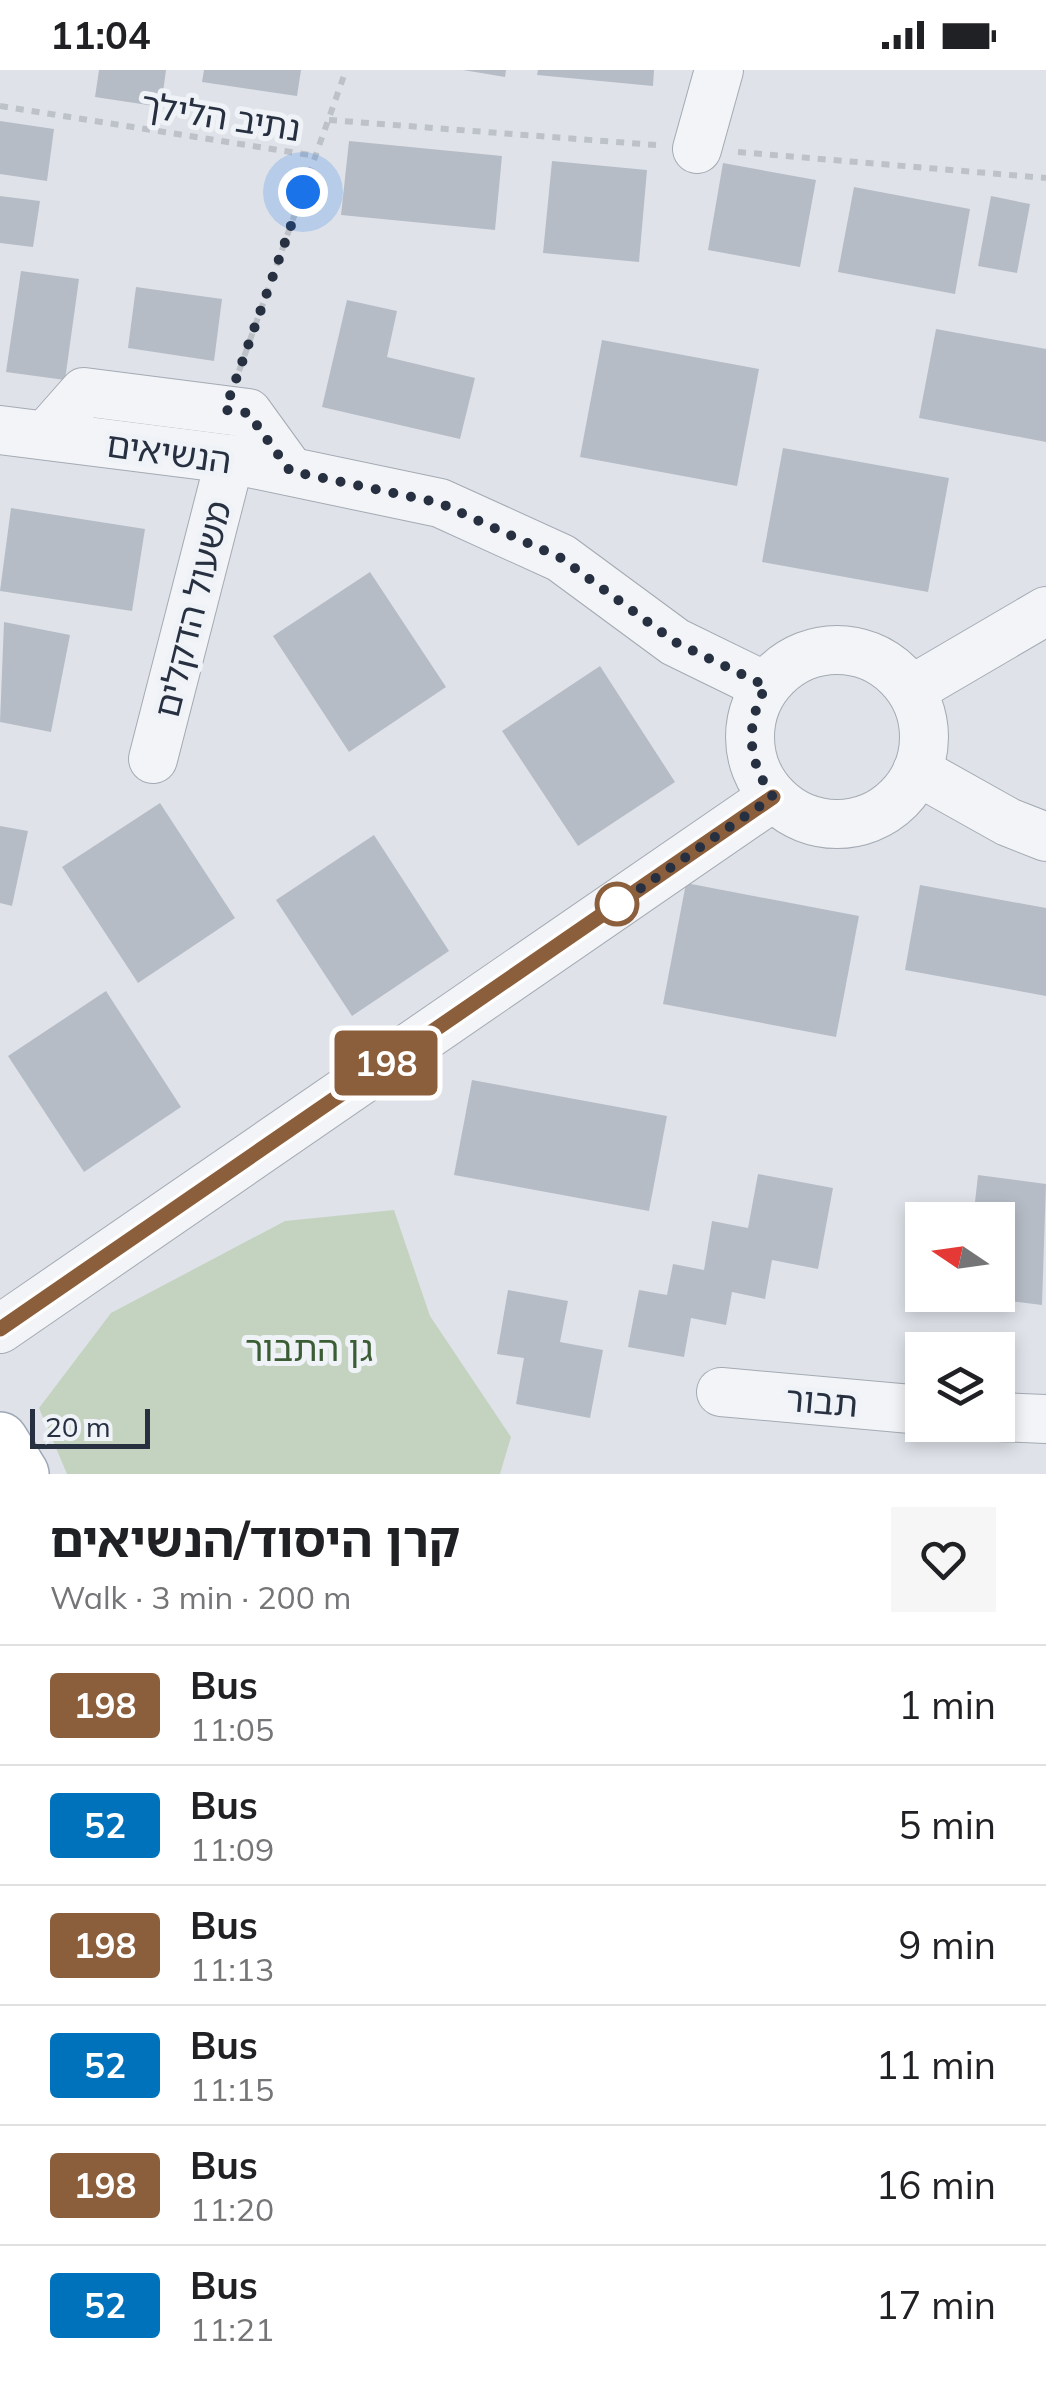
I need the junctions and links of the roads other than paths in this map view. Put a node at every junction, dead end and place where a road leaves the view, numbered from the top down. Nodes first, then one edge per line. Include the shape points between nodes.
1 (719, 70) edge
2 (697, 148) dead end
3 (23, 432) edge
4 (230, 459) junction
5 (290, 471) junction
6 (1046, 611) edge
7 (766, 686) junction
8 (912, 690) junction
9 (154, 759) dead end
10 (917, 771) junction
11 (773, 797) junction
12 (1046, 838) edge
13 (0, 1329) edge
14 (721, 1392) dead end
15 (905, 1408) edge
16 (1015, 1417) edge
17 (1046, 1418) edge
18 (0, 1440) edge
19 (21, 1474) edge

1 - 2 street
3 - 4 street, הנשיאים
3 - 5 street via 84,392 248,413
4 - 5 street, הנשיאים
4 - 9 street, משעול הדקלים
5 - 7 street, הנשיאים via 440,503 561,558 675,642
6 - 8 street
7 - 8 street via 798,658 840,649 880,660
7 - 11 street via 752,719 751,754
8 - 10 street via 923,721
10 - 11 street via 905,792 864,820 840,825 815,822
10 - 12 street
11 - 13 street
14 - 15 street, תבור
16 - 17 street
18 - 19 main road

